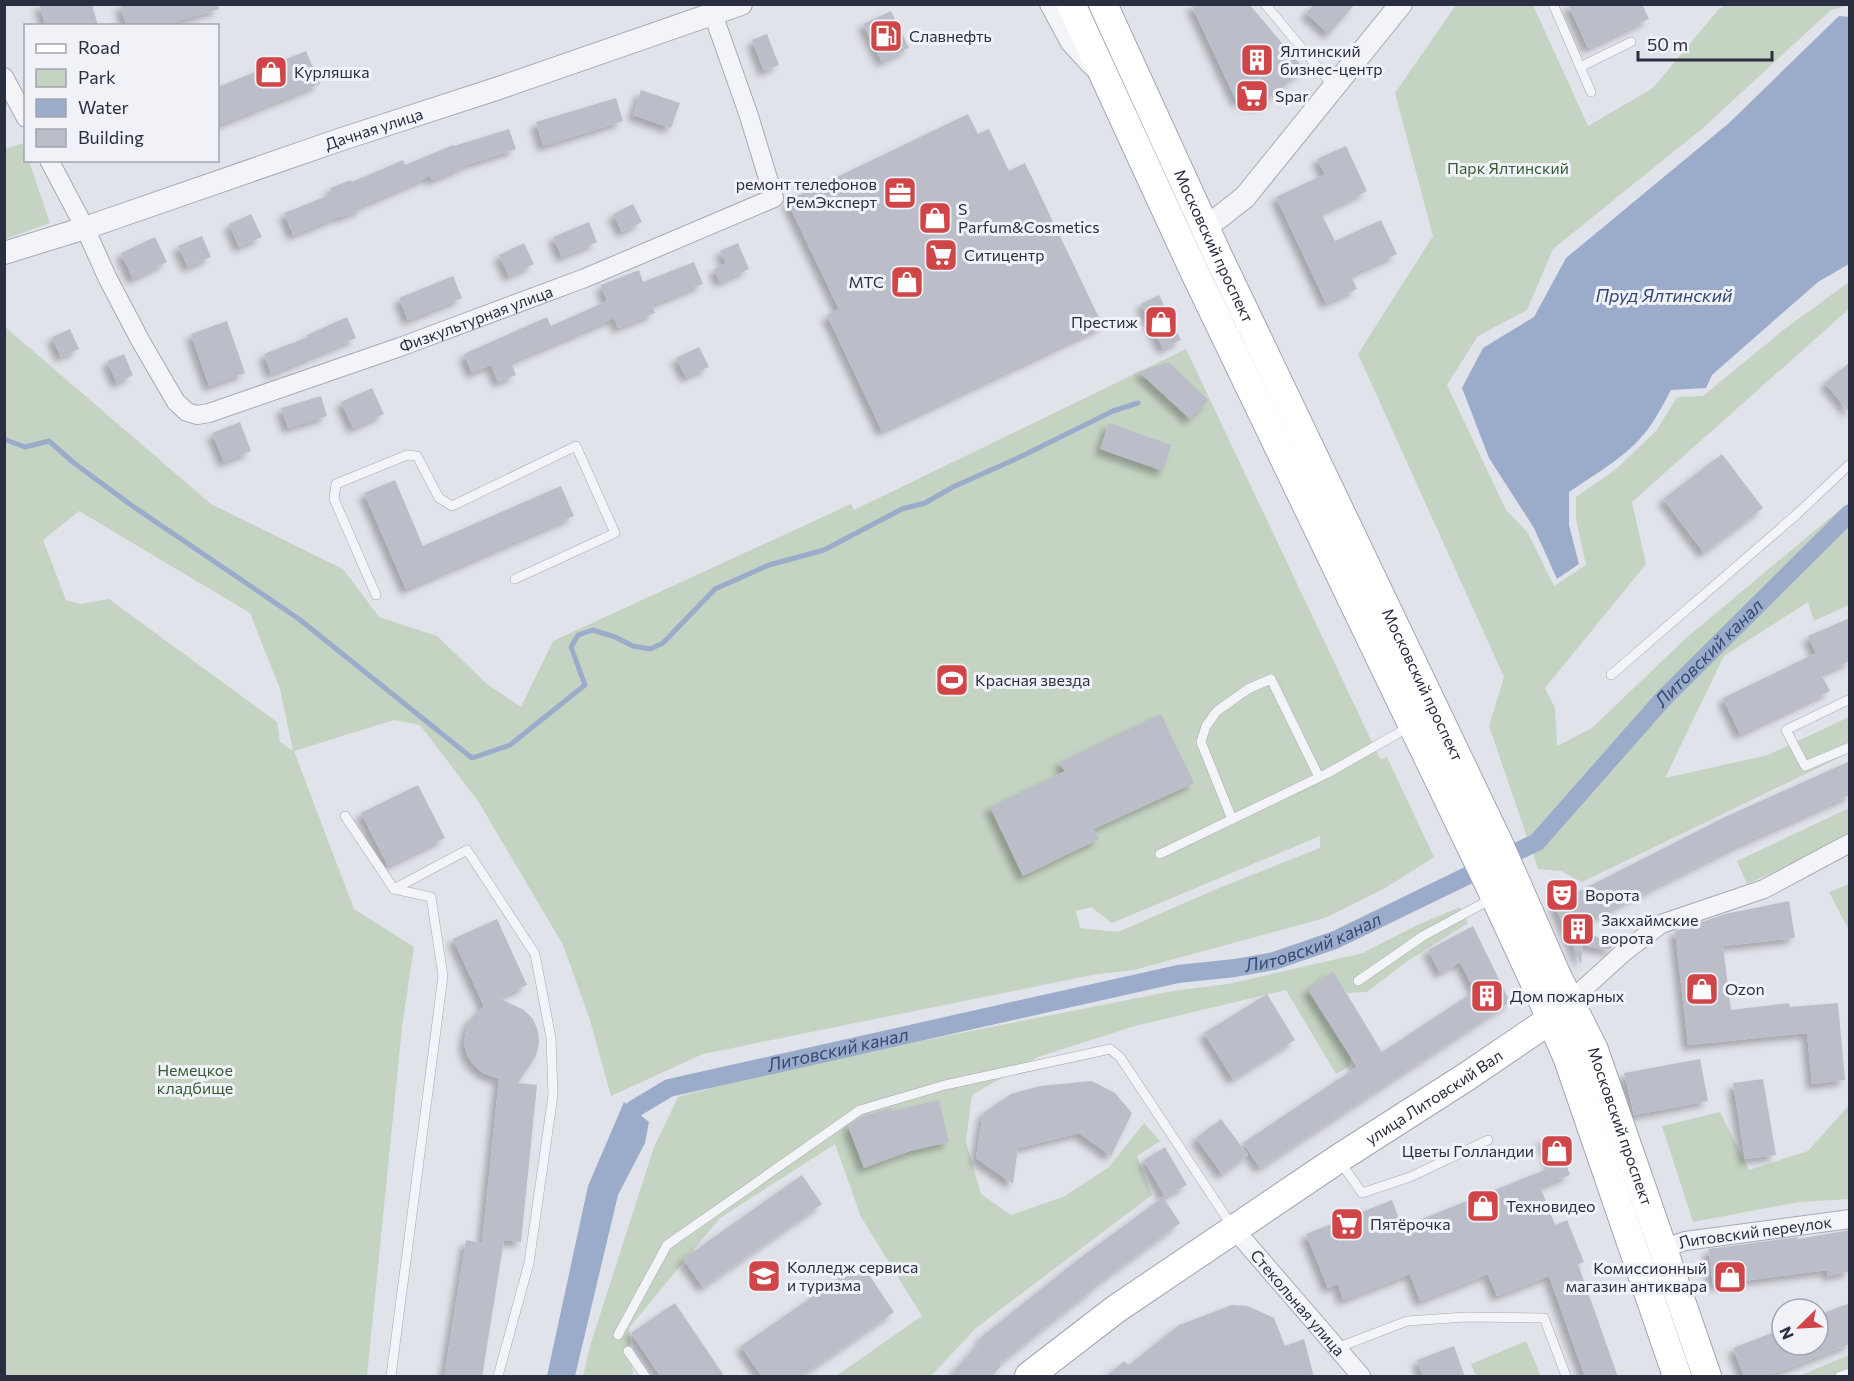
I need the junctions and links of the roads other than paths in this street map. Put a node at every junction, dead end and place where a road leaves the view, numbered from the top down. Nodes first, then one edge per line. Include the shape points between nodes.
1 (741, 4) edge
2 (1049, 4) edge
3 (1071, 4) edge
4 (1103, 4) edge
5 (1265, 4) edge
6 (1401, 4) edge
7 (1553, 4) edge
8 (713, 14) junction
9 (1631, 42) dead end
10 (1580, 67) junction
11 (4, 77) edge
12 (1105, 81) junction
13 (1335, 88) junction
14 (1591, 92) dead end
15 (24, 114) edge
16 (49, 162) edge
17 (1202, 222) junction
18 (85, 228) junction
19 (4, 253) edge
20 (1850, 464) edge
21 (514, 579) dead end
22 (376, 595) dead end
23 (1611, 675) dead end
24 (1850, 699) edge
25 (1413, 725) junction
26 (1850, 747) edge
27 (1319, 777) junction
28 (345, 816) dead end
29 (1232, 819) junction
30 (1850, 843) edge
31 (1160, 854) dead end
32 (1494, 870) junction
33 (394, 889) junction
34 (1358, 981) dead end
35 (1560, 1011) junction
36 (1488, 1140) dead end
37 (1338, 1159) junction
38 (1850, 1219) edge
39 (1234, 1230) junction
40 (1663, 1249) junction
41 (618, 1335) dead end
42 (1337, 1348) junction
43 (628, 1351) dead end
44 (1850, 1373) edge
45 (1037, 1374) edge
46 (391, 1377) edge
47 (498, 1377) edge
48 (645, 1377) edge
49 (1361, 1377) edge
50 (1566, 1377) edge
51 (1677, 1377) edge
52 (1707, 1377) edge
53 (1840, 1377) edge

1 - 8 street, Дачная улица
2 - 12 street, Московский проспект via 1070,43
3 - 12 main road, Московский проспект
4 - 17 main road, Московский проспект
5 - 13 lane
6 - 13 street
7 - 10 lane
8 - 18 street, Дачная улица
8 - 18 street, Физкультурная улица via 774,198 585,278 209,413 187,412 176,402 107,277
9 - 10 lane
10 - 14 lane
11 - 15 street
12 - 25 main road, Московский проспект
13 - 17 street via 1284,150 1219,202
16 - 18 street
17 - 32 main road, Московский проспект
18 - 19 street, Дачная улица
20 - 23 lane
21 - 22 lane via 615,533 576,446 452,506 439,498 417,456 407,455 336,484 334,499
24 - 26 lane via 1786,730 1804,766
25 - 27 lane
25 - 32 main road, Московский проспект
27 - 29 lane
27 - 29 lane via 1271,679 1248,689 1217,711 1201,742
28 - 33 lane
29 - 31 lane
30 - 35 street, улица Литовский Вал via 1764,889 1661,924
32 - 34 lane via 1424,936
32 - 35 main road, Московский проспект
33 - 46 lane via 431,897 443,976
33 - 47 lane via 467,850 535,954 551,1038 553,1095 529,1263
35 - 37 main road, улица Литовский Вал
35 - 40 main road, Московский проспект via 1594,1050
35 - 51 main road, Московский проспект via 1568,1059
36 - 37 lane via 1410,1178 1362,1193
37 - 39 main road, улица Литовский Вал
38 - 40 street, Литовский переулок via 1685,1241
39 - 41 lane via 1120,1057 1110,1049 945,1085 860,1110 667,1245
39 - 42 street, Стекольная улица
39 - 45 main road, улица Литовский Вал via 1116,1308
40 - 52 main road, Московский проспект
42 - 49 street, Стекольная улица
42 - 50 lane via 1407,1321 1544,1318
43 - 48 lane
44 - 53 lane

